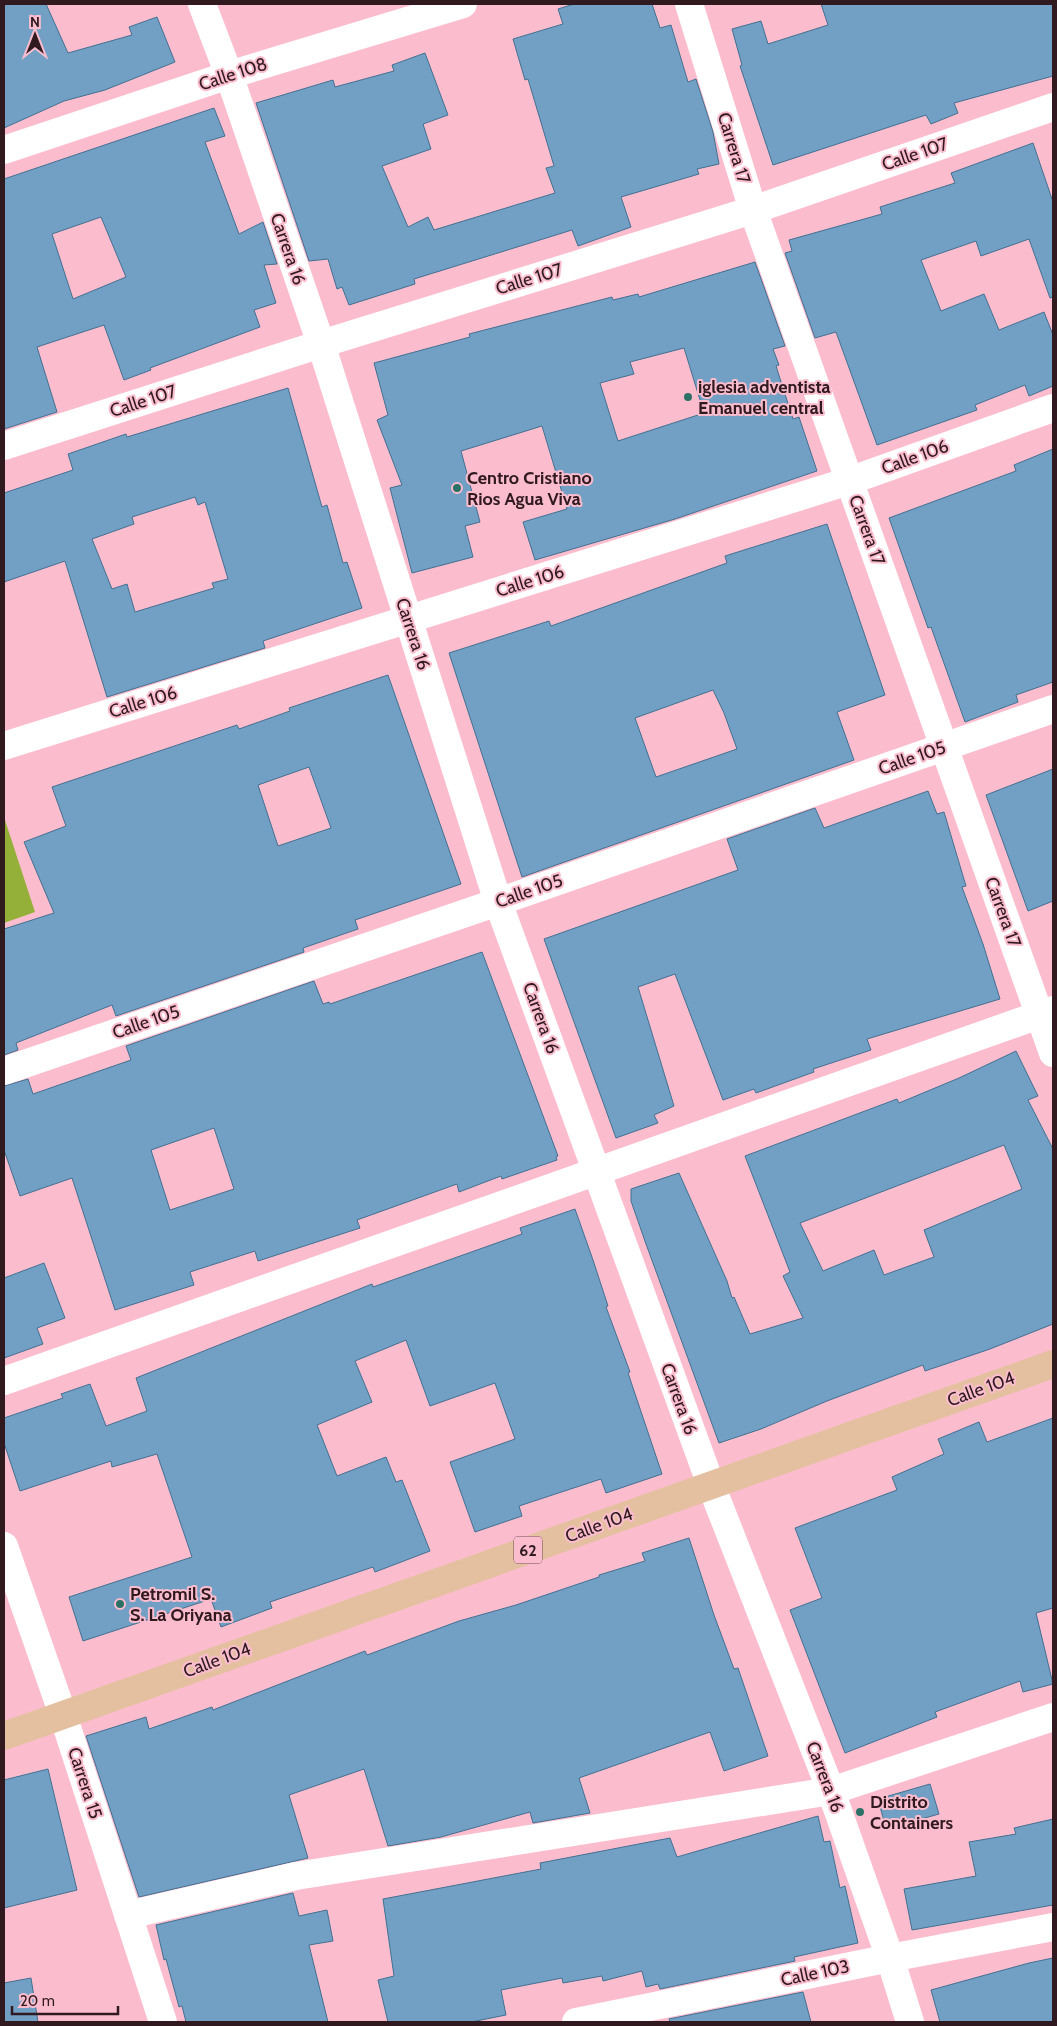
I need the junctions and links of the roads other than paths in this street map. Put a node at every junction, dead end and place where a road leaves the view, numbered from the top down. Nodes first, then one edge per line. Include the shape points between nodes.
1 (202, 4) edge
2 (463, 4) edge
3 (689, 4) edge
4 (228, 75) junction
5 (1053, 107) edge
6 (4, 150) edge
7 (753, 210) junction
8 (321, 344) junction
9 (1053, 408) edge
10 (4, 446) edge
11 (850, 481) junction
12 (409, 619) junction
13 (1053, 709) edge
14 (4, 746) edge
15 (944, 747) junction
16 (498, 902) junction
17 (1046, 1012) edge
18 (1053, 1053) edge
19 (4, 1070) edge
20 (596, 1172) junction
21 (1053, 1364) edge
22 (4, 1381) edge
23 (711, 1485) junction
24 (4, 1546) edge
25 (63, 1715) junction
26 (1053, 1717) edge
27 (4, 1736) edge
28 (831, 1791) junction
29 (128, 1914) junction
30 (1053, 1927) edge
31 (890, 1958) junction
32 (163, 2022) edge
33 (576, 2022) edge
34 (910, 2022) edge

1 - 4 street, Carrera 16
2 - 4 street, Calle 108
3 - 7 street, Carrera 17
4 - 6 street, Calle 108
4 - 8 street, Carrera 16
5 - 7 street, Calle 107
7 - 8 street, Calle 107
7 - 11 street, Carrera 17
8 - 10 street, Calle 107
8 - 12 street, Carrera 16
9 - 11 street, Calle 106
11 - 12 street, Calle 106
11 - 15 street, Carrera 17
12 - 14 street, Calle 106
12 - 16 street, Carrera 16
13 - 15 street, Calle 105
15 - 16 street, Calle 105
15 - 17 street, Carrera 17
16 - 19 street, Calle 105
16 - 20 street, Carrera 16
17 - 18 street, Carrera 17
17 - 20 street
20 - 22 street
20 - 23 street, Carrera 16
21 - 23 main road, Calle 104 / 62
23 - 25 main road, Calle 104 / 62
23 - 28 street, Carrera 16
24 - 25 street, Carrera 15
25 - 27 main road, Calle 104 / 62
25 - 29 street, Carrera 15
26 - 28 street
28 - 29 street via 296,1876
28 - 31 street, Carrera 16
29 - 32 street, Carrera 15
30 - 31 street, Calle 103
31 - 33 street, Calle 103
31 - 34 street, Carrera 16

